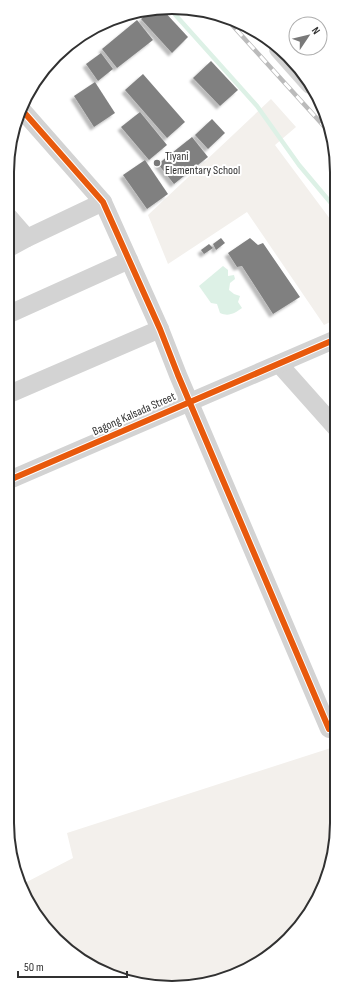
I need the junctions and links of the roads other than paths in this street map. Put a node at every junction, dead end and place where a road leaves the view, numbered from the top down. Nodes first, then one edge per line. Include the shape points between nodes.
1 (25, 114) edge
2 (103, 202) junction
3 (14, 223) edge
4 (27, 238) junction
5 (14, 244) edge
6 (129, 260) junction
7 (14, 312) edge
8 (160, 329) junction
9 (330, 342) edge
10 (279, 364) junction
11 (14, 392) edge
12 (189, 401) junction
13 (330, 421) edge
14 (14, 478) edge
15 (329, 729) dead end

1 - 2 street
2 - 4 street
2 - 6 street
3 - 4 street
4 - 5 street
6 - 7 street
6 - 8 street
8 - 11 street
8 - 12 street
9 - 10 street, Bagong Kalsada Street
10 - 12 street, Bagong Kalsada Street
10 - 13 street
12 - 14 street, Bagong Kalsada Street
12 - 15 street

